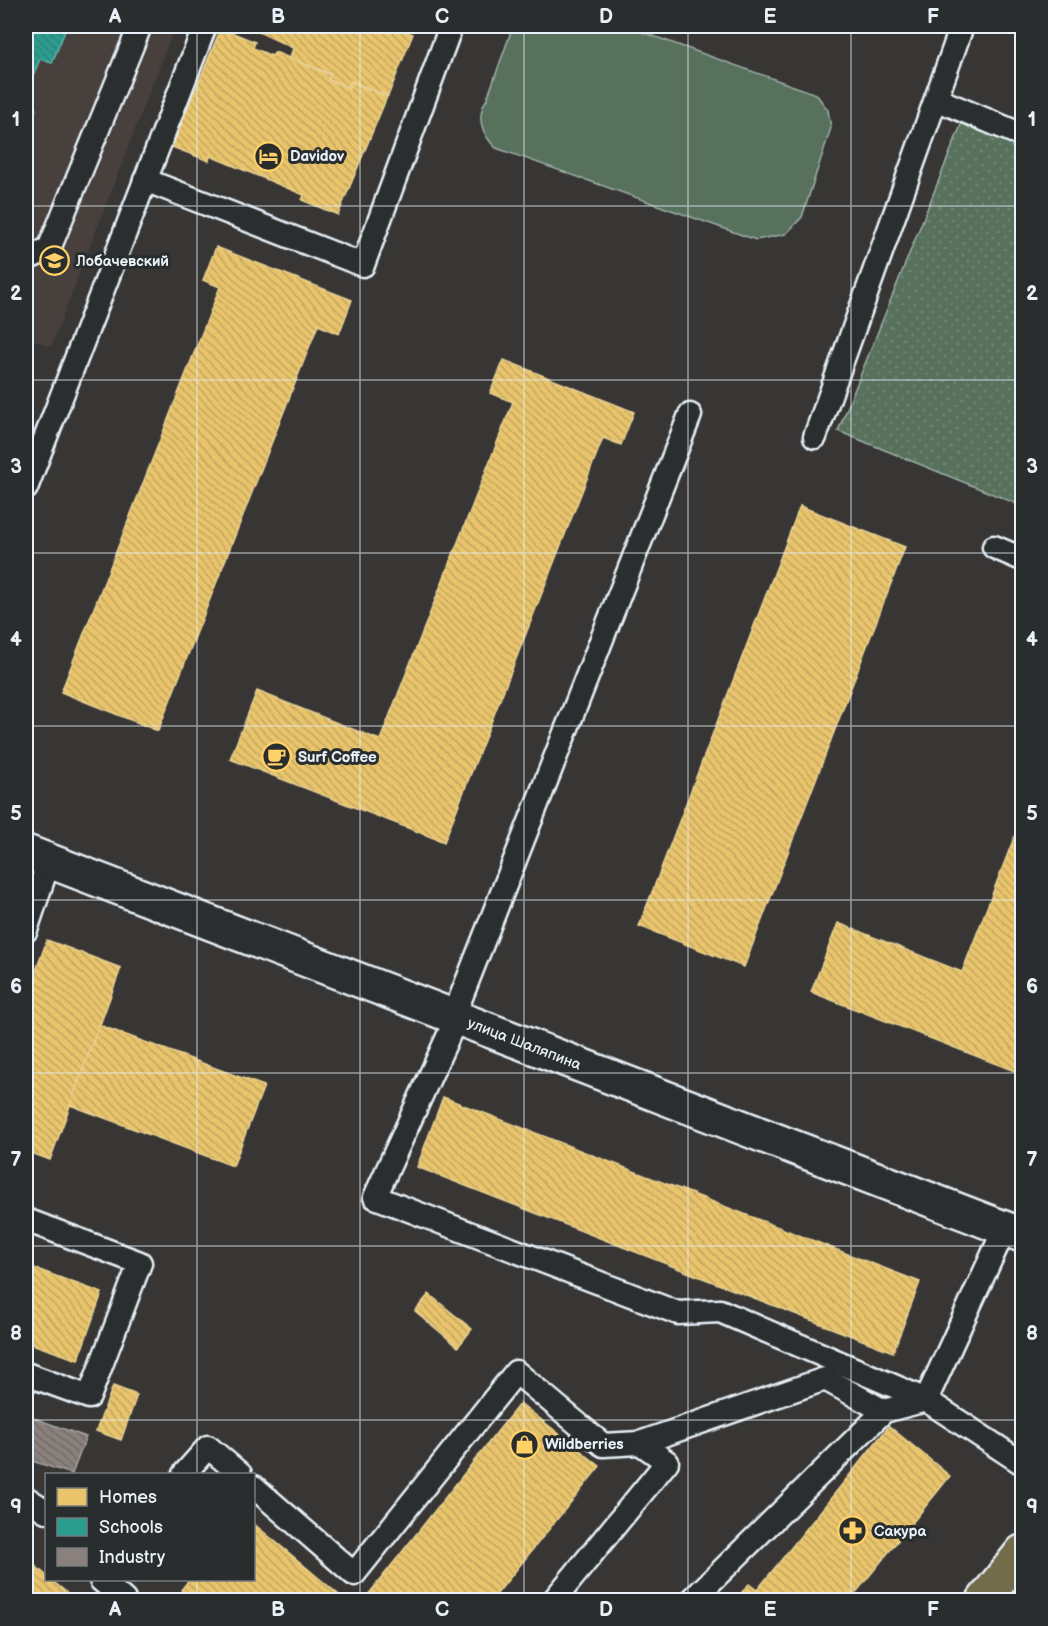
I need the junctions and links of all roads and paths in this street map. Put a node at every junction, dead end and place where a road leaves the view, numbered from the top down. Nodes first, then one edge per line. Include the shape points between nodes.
1 (140, 26) edge
2 (205, 26) edge
3 (962, 26) edge
4 (444, 27) edge
5 (936, 99) junction
6 (1023, 135) edge
7 (145, 180) junction
8 (26, 259) edge
9 (690, 415) dead end
10 (815, 437) dead end
11 (26, 488) edge
12 (994, 547) dead end
13 (1023, 559) edge
14 (37, 857) edge
15 (26, 930) edge
16 (456, 1016) junction
17 (26, 1220) edge
18 (1014, 1232) edge
19 (26, 1374) edge
20 (926, 1400) junction
21 (884, 1411) junction
22 (640, 1443) junction
23 (1023, 1463) edge
24 (185, 1473) edge
25 (239, 1473) edge
26 (255, 1488) edge
27 (26, 1498) edge
28 (45, 1510) edge
29 (1023, 1552) edge
30 (102, 1581) edge
31 (124, 1600) edge
32 (554, 1600) edge
33 (692, 1600) edge
34 (984, 1600) edge

1 - 8 lane via 49,249
2 - 7 lane
3 - 5 lane
4 - 7 lane via 363,265
5 - 6 lane
5 - 10 lane
7 - 11 lane
9 - 16 lane
12 - 13 lane
14 - 15 lane
14 - 16 street, улица Шаляпина
16 - 18 street, улица Шаляпина
16 - 20 lane via 375,1197 678,1313 720,1311
17 - 19 lane via 140,1263 89,1397
18 - 20 lane
20 - 21 lane
20 - 23 lane
21 - 22 lane via 825,1379
21 - 33 lane
22 - 26 lane via 603,1445 516,1372 354,1574
22 - 32 lane via 667,1462
24 - 25 lane via 208,1447
27 - 28 lane
29 - 34 main road
30 - 31 lane

